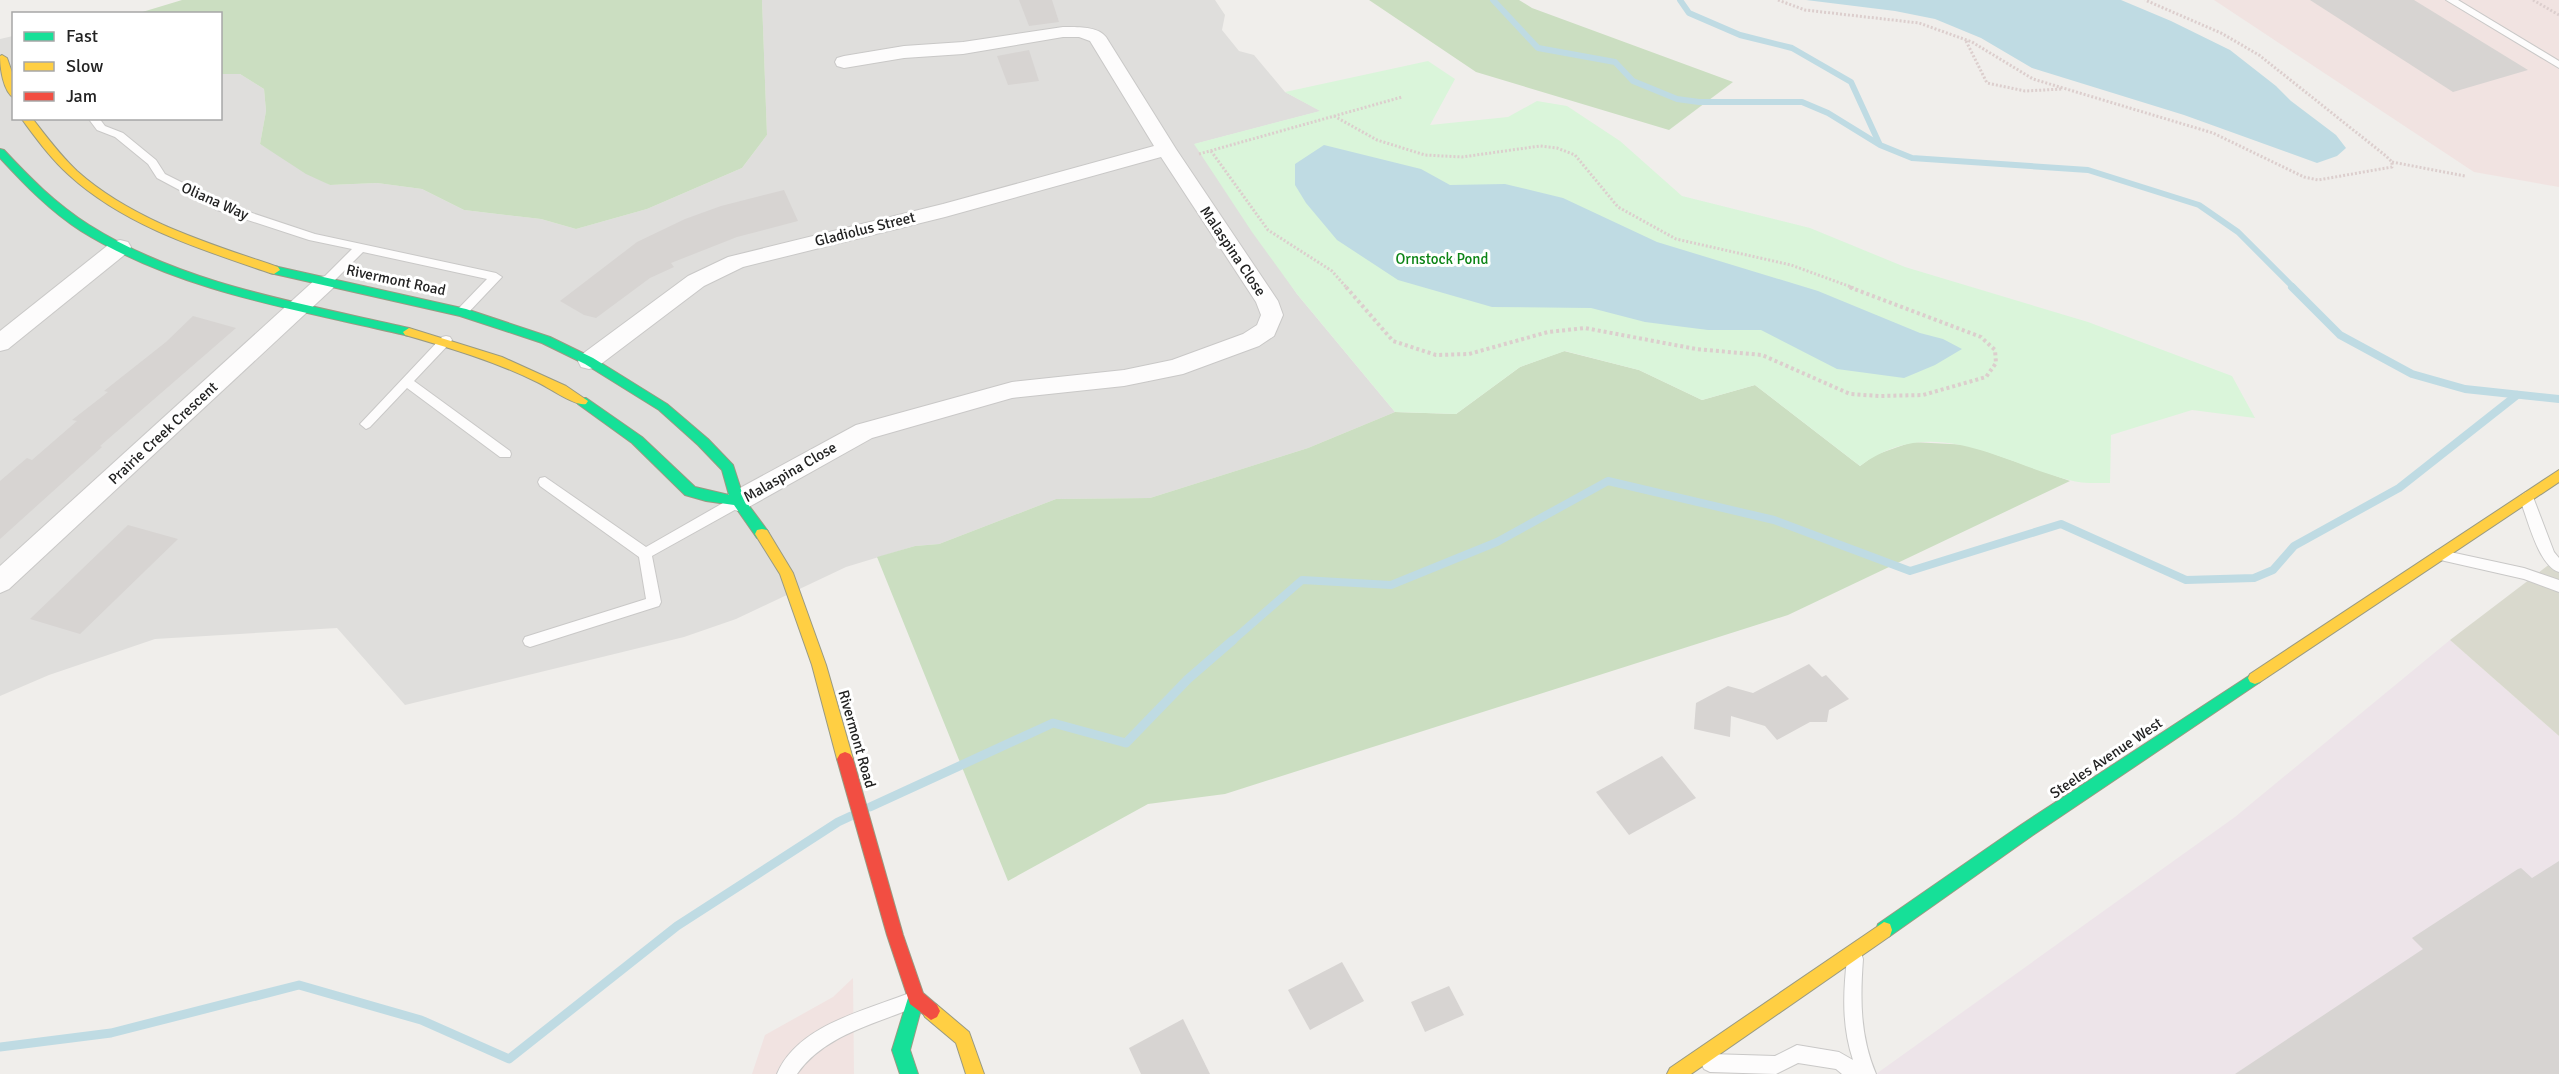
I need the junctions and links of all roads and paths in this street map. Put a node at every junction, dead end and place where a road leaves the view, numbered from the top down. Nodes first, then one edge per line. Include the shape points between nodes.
1 (1778, 0) edge
2 (2145, 0) edge
3 (2451, 0) edge
4 (2533, 0) edge
5 (2559, 15) edge
6 (1965, 40) junction
7 (1, 58) edge
8 (843, 62) dead end
9 (2559, 65) edge
10 (12, 89) edge
11 (2066, 89) junction
12 (1402, 97) dead end
13 (1334, 116) junction
14 (28, 120) edge
15 (94, 120) edge
16 (1166, 149) junction
17 (1211, 151) junction
18 (1199, 154) dead end
19 (3, 161) edge
20 (2392, 162) junction
21 (2465, 176) dead end
22 (120, 247) junction
23 (359, 249) junction
24 (325, 283) junction
25 (298, 308) junction
26 (462, 312) junction
27 (446, 340) junction
28 (0, 342) edge
29 (589, 361) junction
30 (407, 382) junction
31 (366, 424) dead end
32 (506, 454) dead end
33 (2559, 475) edge
34 (545, 482) dead end
35 (2526, 497) junction
36 (738, 501) junction
37 (645, 554) junction
38 (2439, 555) junction
39 (2559, 567) edge
40 (0, 582) edge
41 (2559, 586) edge
42 (530, 641) dead end
43 (1856, 947) junction
44 (916, 998) junction
45 (1693, 1062) junction
46 (786, 1074) edge
47 (909, 1074) edge
48 (975, 1074) edge
49 (1676, 1074) edge
50 (1857, 1074) edge
51 (1867, 1074) edge

1 - 6 path via 1805,10 1919,23
2 - 20 path via 2259,54
3 - 9 lane
4 - 5 path
6 - 11 path via 2019,72
6 - 11 path via 1987,82 2043,91
7 - 10 street
8 - 16 street, Malaspina Close via 1063,32 1089,34 1101,42
11 - 20 path via 2163,115 2240,145 2308,178 2318,180 2383,170 2392,167
12 - 13 path
13 - 17 path
13 - 17 path via 1377,140 1425,155 1462,157 1540,146 1557,148 1575,155 1618,207 1676,239 1791,265 1951,324 1981,337 1995,350 1996,363 1986,377 1959,386 1923,395 1880,396 1850,394 1762,355 1696,350 1585,328 1548,332 1469,354 1436,355 1393,340 1332,271 1268,230
14 - 24 street, Rivermont Road via 74,174 139,218 228,256
15 - 23 lane, Oliana Way via 101,129 119,135 152,162 161,176 220,207
16 - 29 street, Gladiolus Street via 736,262 696,281
16 - 36 street, Malaspina Close via 1271,308 1270,323 1260,335 1175,368 1124,378 1012,390 876,427 851,437
17 - 18 path
19 - 22 street via 57,208
20 - 21 path
22 - 25 street via 193,279
22 - 28 street
23 - 24 lane
23 - 26 lane, Oliana Way via 496,276
24 - 25 street, Prairie Creek Crescent
24 - 26 street, Rivermont Road
25 - 27 street
25 - 40 street, Prairie Creek Crescent
26 - 29 street, Rivermont Road via 546,340
27 - 30 lane
27 - 36 street via 519,367 588,404 639,441 691,492
29 - 36 street, Rivermont Road via 663,407 703,442 728,468
30 - 31 lane
30 - 32 lane
33 - 35 street, Steeles Avenue West
34 - 37 lane
35 - 38 street, Steeles Avenue West
35 - 39 lane via 2548,555
36 - 37 lane
36 - 44 street, Rivermont Road via 786,573 808,629
37 - 42 lane via 654,602
38 - 41 lane
38 - 43 street, Steeles Avenue West
43 - 45 street, Steeles Avenue West
43 - 51 lane via 1851,1021
44 - 46 lane via 812,1045 794,1060
44 - 47 street via 902,1050
44 - 48 street via 963,1038
45 - 49 street, Steeles Avenue West
45 - 50 lane via 1776,1065 1797,1054 1839,1061

